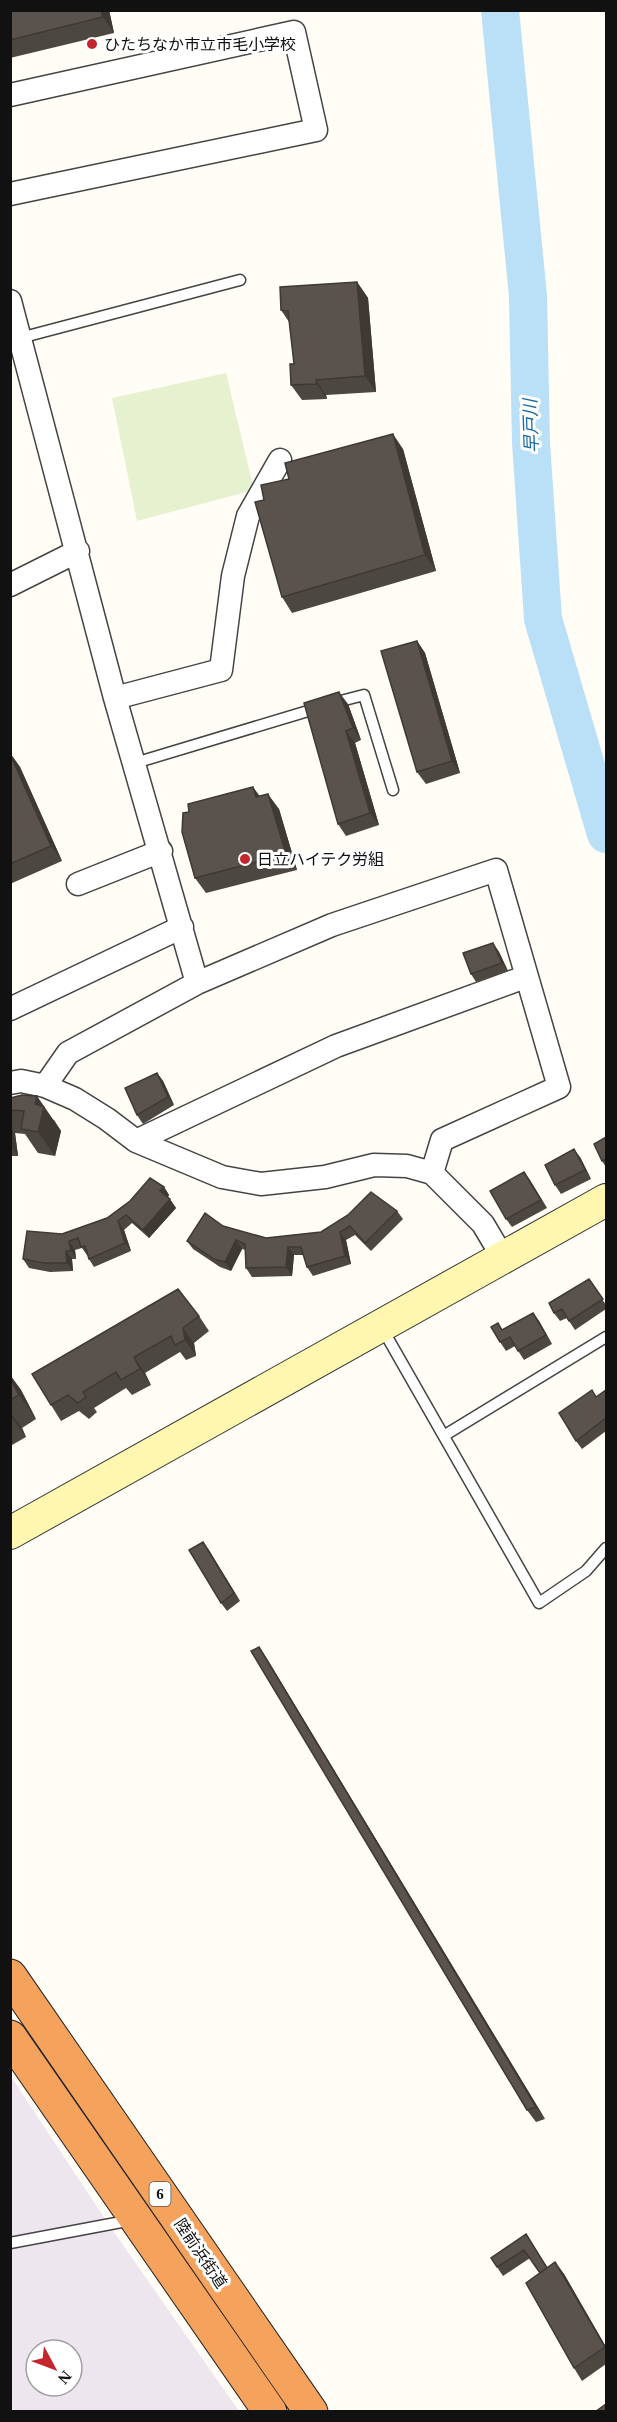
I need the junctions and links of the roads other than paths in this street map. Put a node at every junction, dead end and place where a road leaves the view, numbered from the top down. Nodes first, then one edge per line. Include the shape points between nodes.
1 (10, 95) edge
2 (10, 194) edge
3 (240, 280) dead end
4 (10, 301) edge
5 (20, 338) junction
6 (280, 459) dead end
7 (78, 551) junction
8 (10, 585) edge
9 (115, 698) junction
10 (135, 763) junction
11 (393, 790) dead end
12 (161, 852) junction
13 (78, 884) dead end
14 (182, 927) junction
15 (525, 977) junction
16 (197, 983) junction
17 (10, 1009) edge
18 (10, 1083) edge
19 (45, 1086) junction
20 (136, 1142) junction
21 (432, 1173) junction
22 (606, 1200) edge
23 (502, 1256) junction
24 (381, 1326) junction
25 (606, 1337) edge
26 (445, 1435) junction
27 (10, 1533) edge
28 (606, 1548) edge
29 (10, 1976) edge
30 (10, 2037) edge
31 (151, 2212) junction
32 (10, 2243) edge
33 (270, 2412) edge
34 (311, 2412) edge

1 - 2 street via 294,32 316,130
3 - 5 lane
4 - 5 street
5 - 7 street
6 - 9 street via 248,516 233,576 221,670
7 - 8 street
7 - 9 street
9 - 10 street
10 - 11 lane via 364,695
10 - 12 street
12 - 13 street
12 - 14 street
14 - 16 street
14 - 17 street
15 - 16 street via 496,870 332,925
15 - 20 street via 336,1046
15 - 21 street via 560,1087 442,1140
16 - 19 street via 68,1053
18 - 19 street
19 - 20 street via 83,1104
20 - 21 street via 222,1177 261,1184 325,1177 374,1165 406,1166
21 - 23 street via 483,1224
22 - 23 street
23 - 24 street
24 - 26 lane
24 - 27 street
25 - 26 lane
26 - 28 lane via 539,1603 586,1571
29 - 31 highway, 陸前浜街道 / 6
30 - 31 highway, 陸前浜街道 / 6
31 - 32 lane
31 - 33 highway, 陸前浜街道 / 6
31 - 34 highway, 陸前浜街道 / 6

